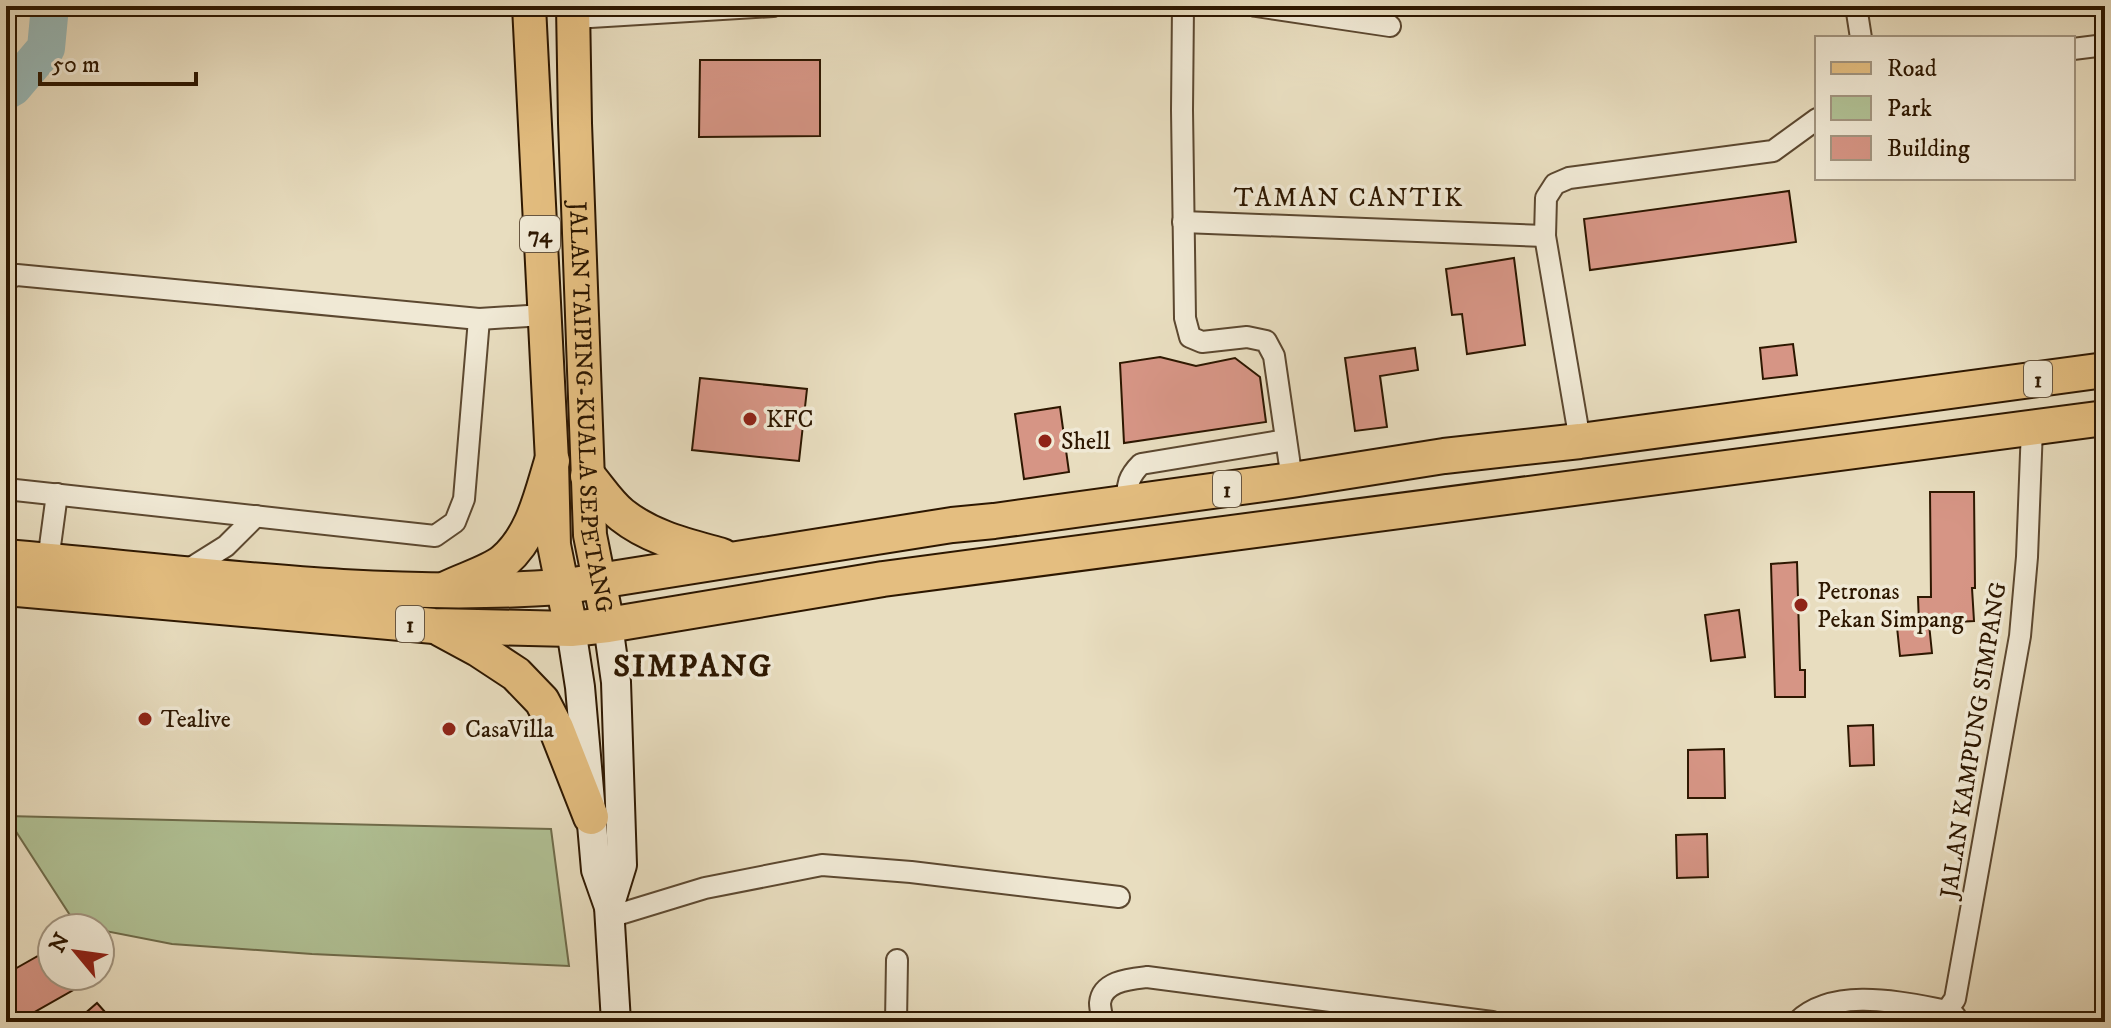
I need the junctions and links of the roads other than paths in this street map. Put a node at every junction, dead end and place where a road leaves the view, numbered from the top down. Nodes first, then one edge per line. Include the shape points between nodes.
1 (529, 6) edge
2 (773, 6) edge
3 (1183, 6) edge
4 (1256, 6) edge
5 (1856, 6) edge
6 (574, 12) edge
7 (1390, 26) dead end
8 (1861, 36) edge
9 (2105, 45) edge
10 (2075, 49) edge
11 (1815, 120) edge
12 (1183, 222) junction
13 (1545, 236) junction
14 (6, 279) edge
15 (544, 315) junction
16 (479, 319) junction
17 (2092, 372) edge
18 (1971, 387) junction
19 (2098, 419) edge
20 (2032, 428) junction
21 (1970, 436) junction
22 (1286, 440) junction
23 (1580, 441) junction
24 (552, 461) junction
25 (588, 476) junction
26 (1292, 480) junction
27 (6, 489) edge
28 (57, 494) junction
29 (1128, 502) junction
30 (256, 516) junction
31 (6, 557) edge
32 (733, 559) junction
33 (48, 561) junction
34 (183, 573) junction
35 (599, 580) junction
36 (561, 587) junction
37 (6, 588) edge
38 (440, 591) junction
39 (608, 625) junction
40 (434, 626) junction
41 (571, 629) junction
42 (591, 817) junction
43 (1119, 897) dead end
44 (610, 912) junction
45 (897, 960) dead end
46 (1953, 1016) edge
47 (616, 1022) edge
48 (896, 1022) edge
49 (1103, 1022) edge
50 (1492, 1022) edge
51 (1797, 1022) edge

1 - 15 main road, JALAN TAIPING-KUALA SEPETANG / 74
2 - 6 street
3 - 12 street
4 - 7 street
5 - 8 street
6 - 25 main road, JALAN TAIPING-KUALA SEPETANG / 74
9 - 10 street
11 - 13 street via 1773,151 1569,178 1555,184 1546,198
12 - 13 street
12 - 22 street via 1190,337 1202,342 1247,337 1266,341 1274,356
13 - 23 street
14 - 16 street via 17,275
15 - 16 street
15 - 24 main road, JALAN TAIPING-KUALA SEPETANG / 74
16 - 30 street via 464,499 455,522 435,536
17 - 18 highway, 1
17 - 19 highway via 2063,388 2060,404
18 - 21 highway via 1986,394 1992,413
18 - 23 highway, 1
19 - 20 highway, 1
20 - 21 highway, 1
20 - 46 street, JALAN KAMPUNG SIMPANG via 2020,636
21 - 39 highway, 1 via 898,577
22 - 26 street
22 - 29 street via 1141,464 1131,474
23 - 26 highway, 1
24 - 36 main road, JALAN TAIPING-KUALA SEPETANG / 74
24 - 38 highway via 525,537 502,562
25 - 32 highway via 620,513 647,531
25 - 35 main road, JALAN TAIPING-KUALA SEPETANG / 74 via 590,535
26 - 29 highway, 1
27 - 28 street
28 - 30 street
28 - 33 street
29 - 32 highway, 1
30 - 34 street via 226,546
31 - 33 highway, 1
32 - 35 highway, 1
33 - 34 highway, 1
34 - 38 highway, 1
35 - 36 highway, 1
35 - 39 main road, JALAN TAIPING-KUALA SEPETANG / 74
36 - 38 highway, 1
36 - 41 main road, JALAN TAIPING-KUALA SEPETANG / 74
37 - 40 highway, 1
39 - 41 highway, 1
39 - 44 main road, JALAN TAIPING-KUALA SEPETANG / 74 via 616,682 622,865
40 - 41 highway, 1
40 - 42 highway via 516,674 542,701
41 - 42 main road, JALAN TAIPING-KUALA SEPETANG / 74
42 - 44 main road, JALAN TAIPING-KUALA SEPETANG / 74 via 596,870
43 - 44 street via 822,865
44 - 47 main road, 74
45 - 48 street
46 - 51 street via 1890,1000 1834,1003
49 - 50 street via 1100,1000 1107,987 1147,977

